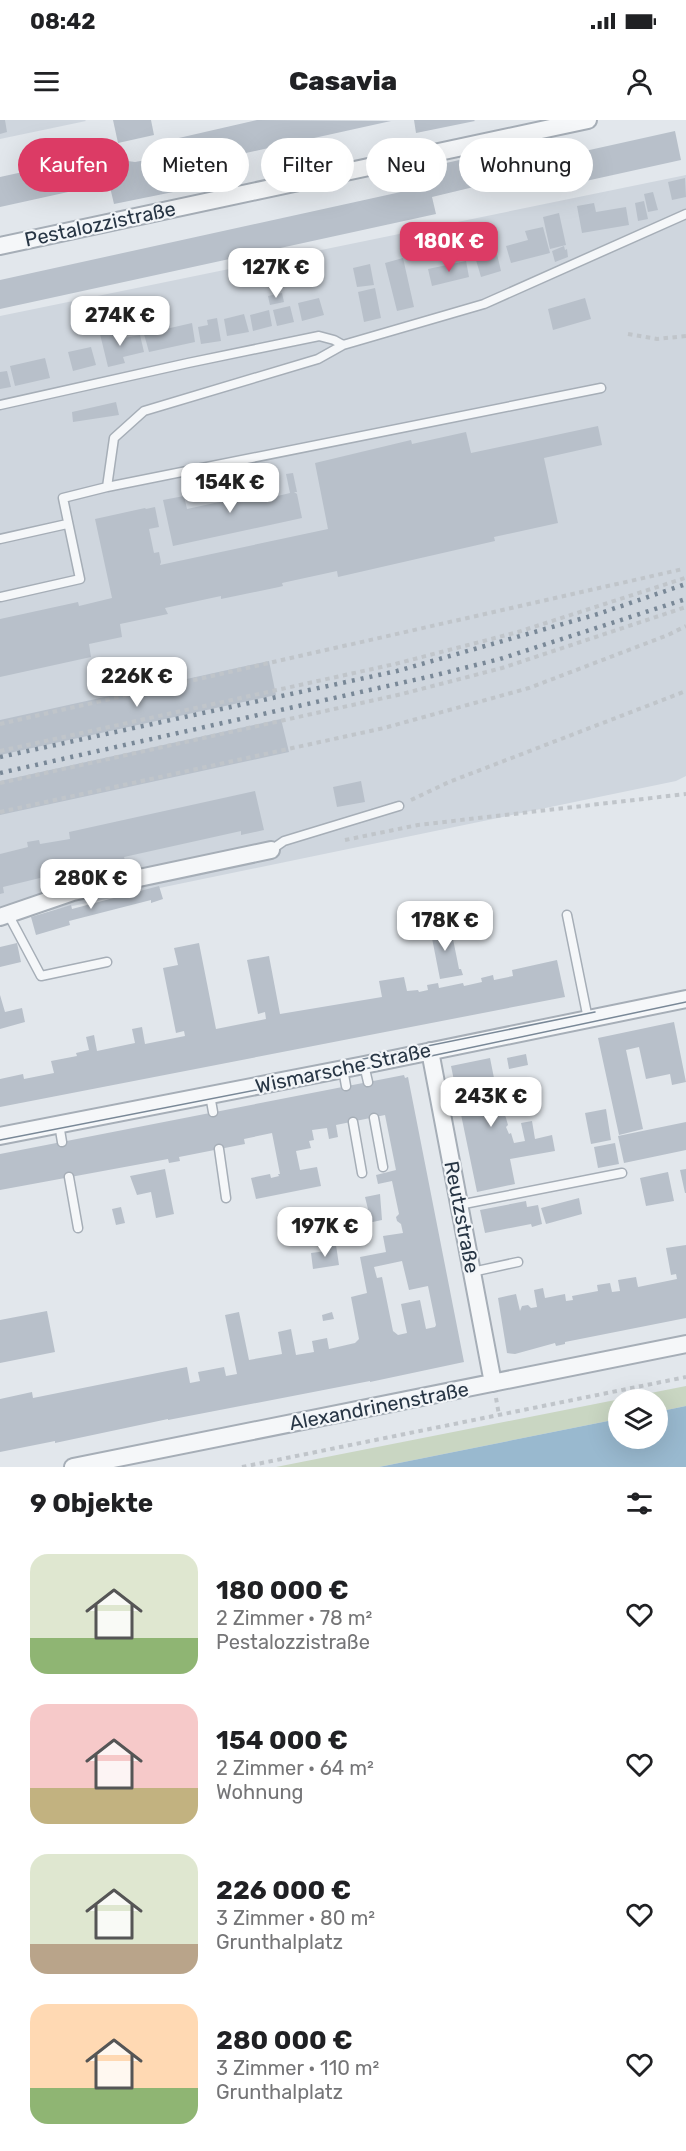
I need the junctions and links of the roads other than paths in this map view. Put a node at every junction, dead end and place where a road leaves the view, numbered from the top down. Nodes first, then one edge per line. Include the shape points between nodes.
1 (588, 120) edge
2 (686, 214) edge
3 (0, 246) edge
4 (343, 345) junction
5 (601, 388) dead end
6 (0, 405) edge
7 (107, 487) junction
8 (67, 524) junction
9 (0, 539) edge
10 (1, 597) edge
11 (399, 806) road end
12 (271, 850) joint
13 (4, 915) edge
14 (567, 915) dead end
15 (107, 962) dead end
16 (686, 999) edge
17 (588, 1018) junction
18 (430, 1051) junction
19 (364, 1065) junction
20 (343, 1069) junction
21 (368, 1082) dead end
22 (346, 1086) dead end
23 (374, 1118) dead end
24 (353, 1122) dead end
25 (59, 1124) junction
26 (0, 1136) edge
27 (62, 1142) dead end
28 (219, 1149) dead end
29 (383, 1167) dead end
30 (363, 1173) dead end
31 (622, 1173) dead end
32 (69, 1176) dead end
33 (226, 1198) dead end
34 (459, 1205) junction
35 (78, 1228) dead end
36 (518, 1262) dead end
37 (472, 1272) junction
38 (686, 1344) edge
39 (494, 1383) junction
40 (73, 1467) edge

1 - 3 street, Pestalozzistraße
2 - 4 lane via 483,304
4 - 6 lane via 319,336
4 - 7 lane via 318,358 144,411 114,438
5 - 7 lane
7 - 8 lane via 63,498
8 - 9 lane
8 - 10 lane via 80,579
11 - 12 lane via 284,841
12 - 13 street via 73,892
13 - 15 lane via 41,976
14 - 17 lane
16 - 17 street, Wismarsche Straße
17 - 18 street, Wismarsche Straße
18 - 19 street, Wismarsche Straße
18 - 34 street, Reutzstraße
19 - 20 street, Wismarsche Straße
19 - 21 lane
20 - 22 lane
20 - 25 street, Wismarsche Straße via 211,1104
23 - 29 lane
24 - 30 lane
25 - 26 street, Wismarsche Straße
25 - 27 lane
28 - 33 lane
31 - 34 lane
32 - 35 lane
34 - 37 street, Reutzstraße
36 - 37 lane
37 - 39 street, Reutzstraße
38 - 39 street, Alexandrinenstraße
39 - 40 street, Alexandrinenstraße

